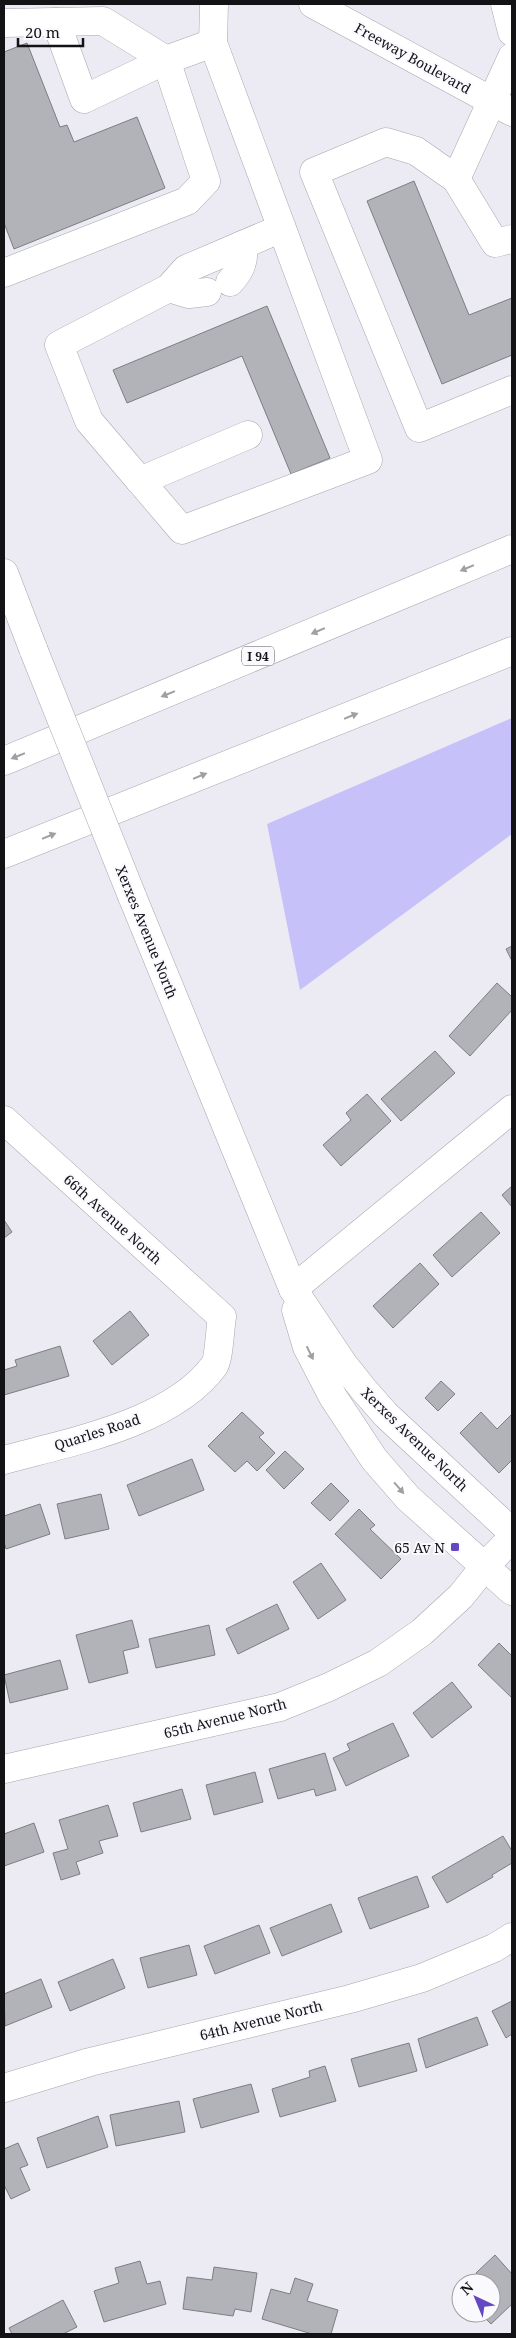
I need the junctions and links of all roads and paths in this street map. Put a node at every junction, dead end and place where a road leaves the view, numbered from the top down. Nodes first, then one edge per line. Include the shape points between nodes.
1 (214, 4) edge
2 (313, 4) edge
3 (504, 4) edge
4 (56, 22) junction
5 (4, 23) edge
6 (512, 32) edge
7 (213, 43) junction
8 (512, 57) edge
9 (166, 60) junction
10 (502, 107) edge
11 (456, 179) junction
12 (282, 228) junction
13 (512, 240) edge
14 (242, 245) junction
15 (4, 273) edge
16 (169, 288) junction
17 (512, 390) edge
18 (248, 435) dead end
19 (140, 481) junction
20 (512, 549) edge
21 (4, 573) edge
22 (512, 651) edge
23 (4, 762) edge
24 (4, 854) edge
25 (512, 1109) edge
26 (4, 1120) edge
27 (293, 1289) junction
28 (222, 1317) joint
29 (4, 1460) edge
30 (512, 1532) edge
31 (512, 1538) edge
32 (485, 1566) junction
33 (512, 1591) edge
34 (4, 1770) edge
35 (512, 1937) edge
36 (4, 2088) edge

1 - 7 main road
2 - 10 main road, Freeway Boulevard
3 - 6 main road
4 - 5 main road
4 - 9 main road via 103,21
4 - 9 main road via 84,99
7 - 9 main road
7 - 12 main road
8 - 10 main road
9 - 15 main road via 206,181 187,201
10 - 11 main road
11 - 13 main road via 495,243
11 - 17 main road via 416,151 386,142 314,172 419,428
12 - 14 main road
12 - 19 main road via 368,460 182,530
14 - 16 main road via 186,269
14 - 16 main road via 244,254 240,272 218,287 189,294
16 - 19 main road via 59,345 89,421
18 - 19 main road
20 -> 23 main road, I 94
21 - 27 main road, Xerxes Avenue North, bridge
24 -> 22 main road
25 - 27 main road
26 - 28 main road, 66th Avenue North
27 - 30 main road, Xerxes Avenue North via 364,1390
27 -> 32 main road, Xerxes Avenue North via 297,1319 307,1347 348,1423 408,1498
28 - 29 main road, Quarles Road via 215,1365 190,1390 162,1409 97,1435
31 - 32 main road, 65th Avenue North
32 - 33 main road, Xerxes Avenue North
32 - 34 main road, 65th Avenue North via 461,1596 422,1632 378,1663 280,1707
35 - 36 main road, 64th Avenue North via 494,1948 422,1978 350,1999 90,2062

